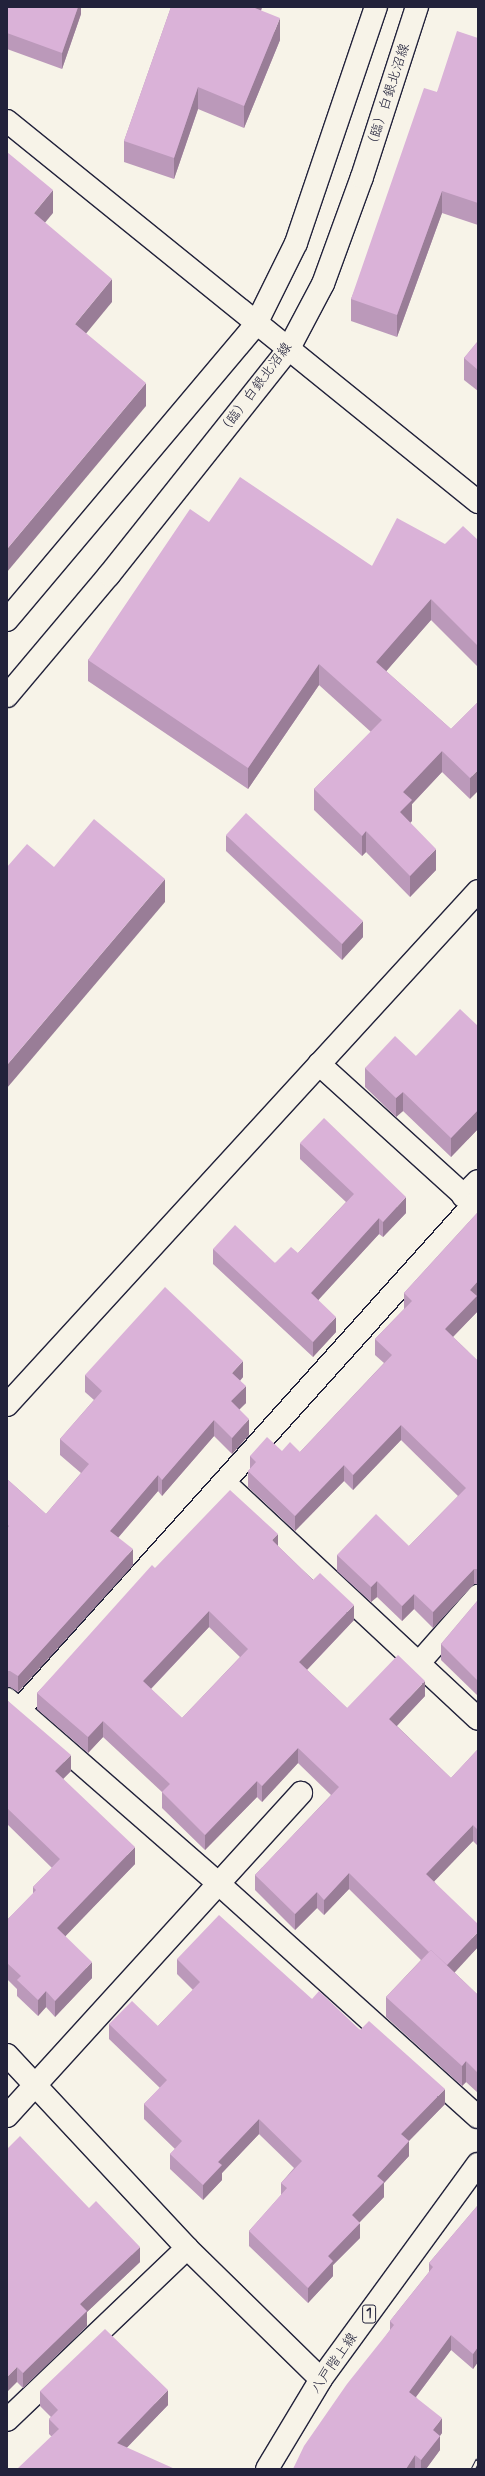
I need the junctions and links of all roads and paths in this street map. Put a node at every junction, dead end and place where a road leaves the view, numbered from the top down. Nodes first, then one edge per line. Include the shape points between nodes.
1 (376, 7) edge
2 (417, 7) edge
3 (7, 121) edge
4 (256, 324) junction
5 (288, 350) junction
6 (475, 494) edge
7 (7, 620) edge
8 (7, 696) edge
9 (478, 891) edge
10 (319, 1064) junction
11 (478, 1181) edge
12 (471, 1203) edge
13 (7, 1405) edge
14 (224, 1482) junction
15 (478, 1596) edge
16 (418, 1664) junction
17 (13, 1705) edge
18 (478, 1719) edge
19 (301, 1793) dead end
20 (218, 1884) junction
21 (7, 2055) edge
22 (36, 2084) junction
23 (7, 2116) edge
24 (478, 2117) edge
25 (478, 2164) edge
26 (187, 2248) junction
27 (321, 2379) junction
28 (7, 2420) edge
29 (267, 2469) edge

1 - 4 street via 296,243
2 - 5 street, （臨）白銀北沼線 via 362,177 325,277
3 - 4 street
4 - 5 street
4 - 7 street
5 - 6 street
5 - 8 street, （臨）白銀北沼線 via 109,575
9 - 10 street
10 - 12 street
10 - 13 street
11 - 12 street
12 - 14 street
14 - 16 street
14 - 17 street
15 - 16 street
16 - 18 street
17 - 20 street
19 - 20 street
20 - 22 street
20 - 24 street
21 - 22 street
22 - 23 street
22 - 26 street
25 - 27 street, 八戸階上線 / 1
26 - 27 street
26 - 28 street
27 - 29 street, 八戸階上線 / 1

